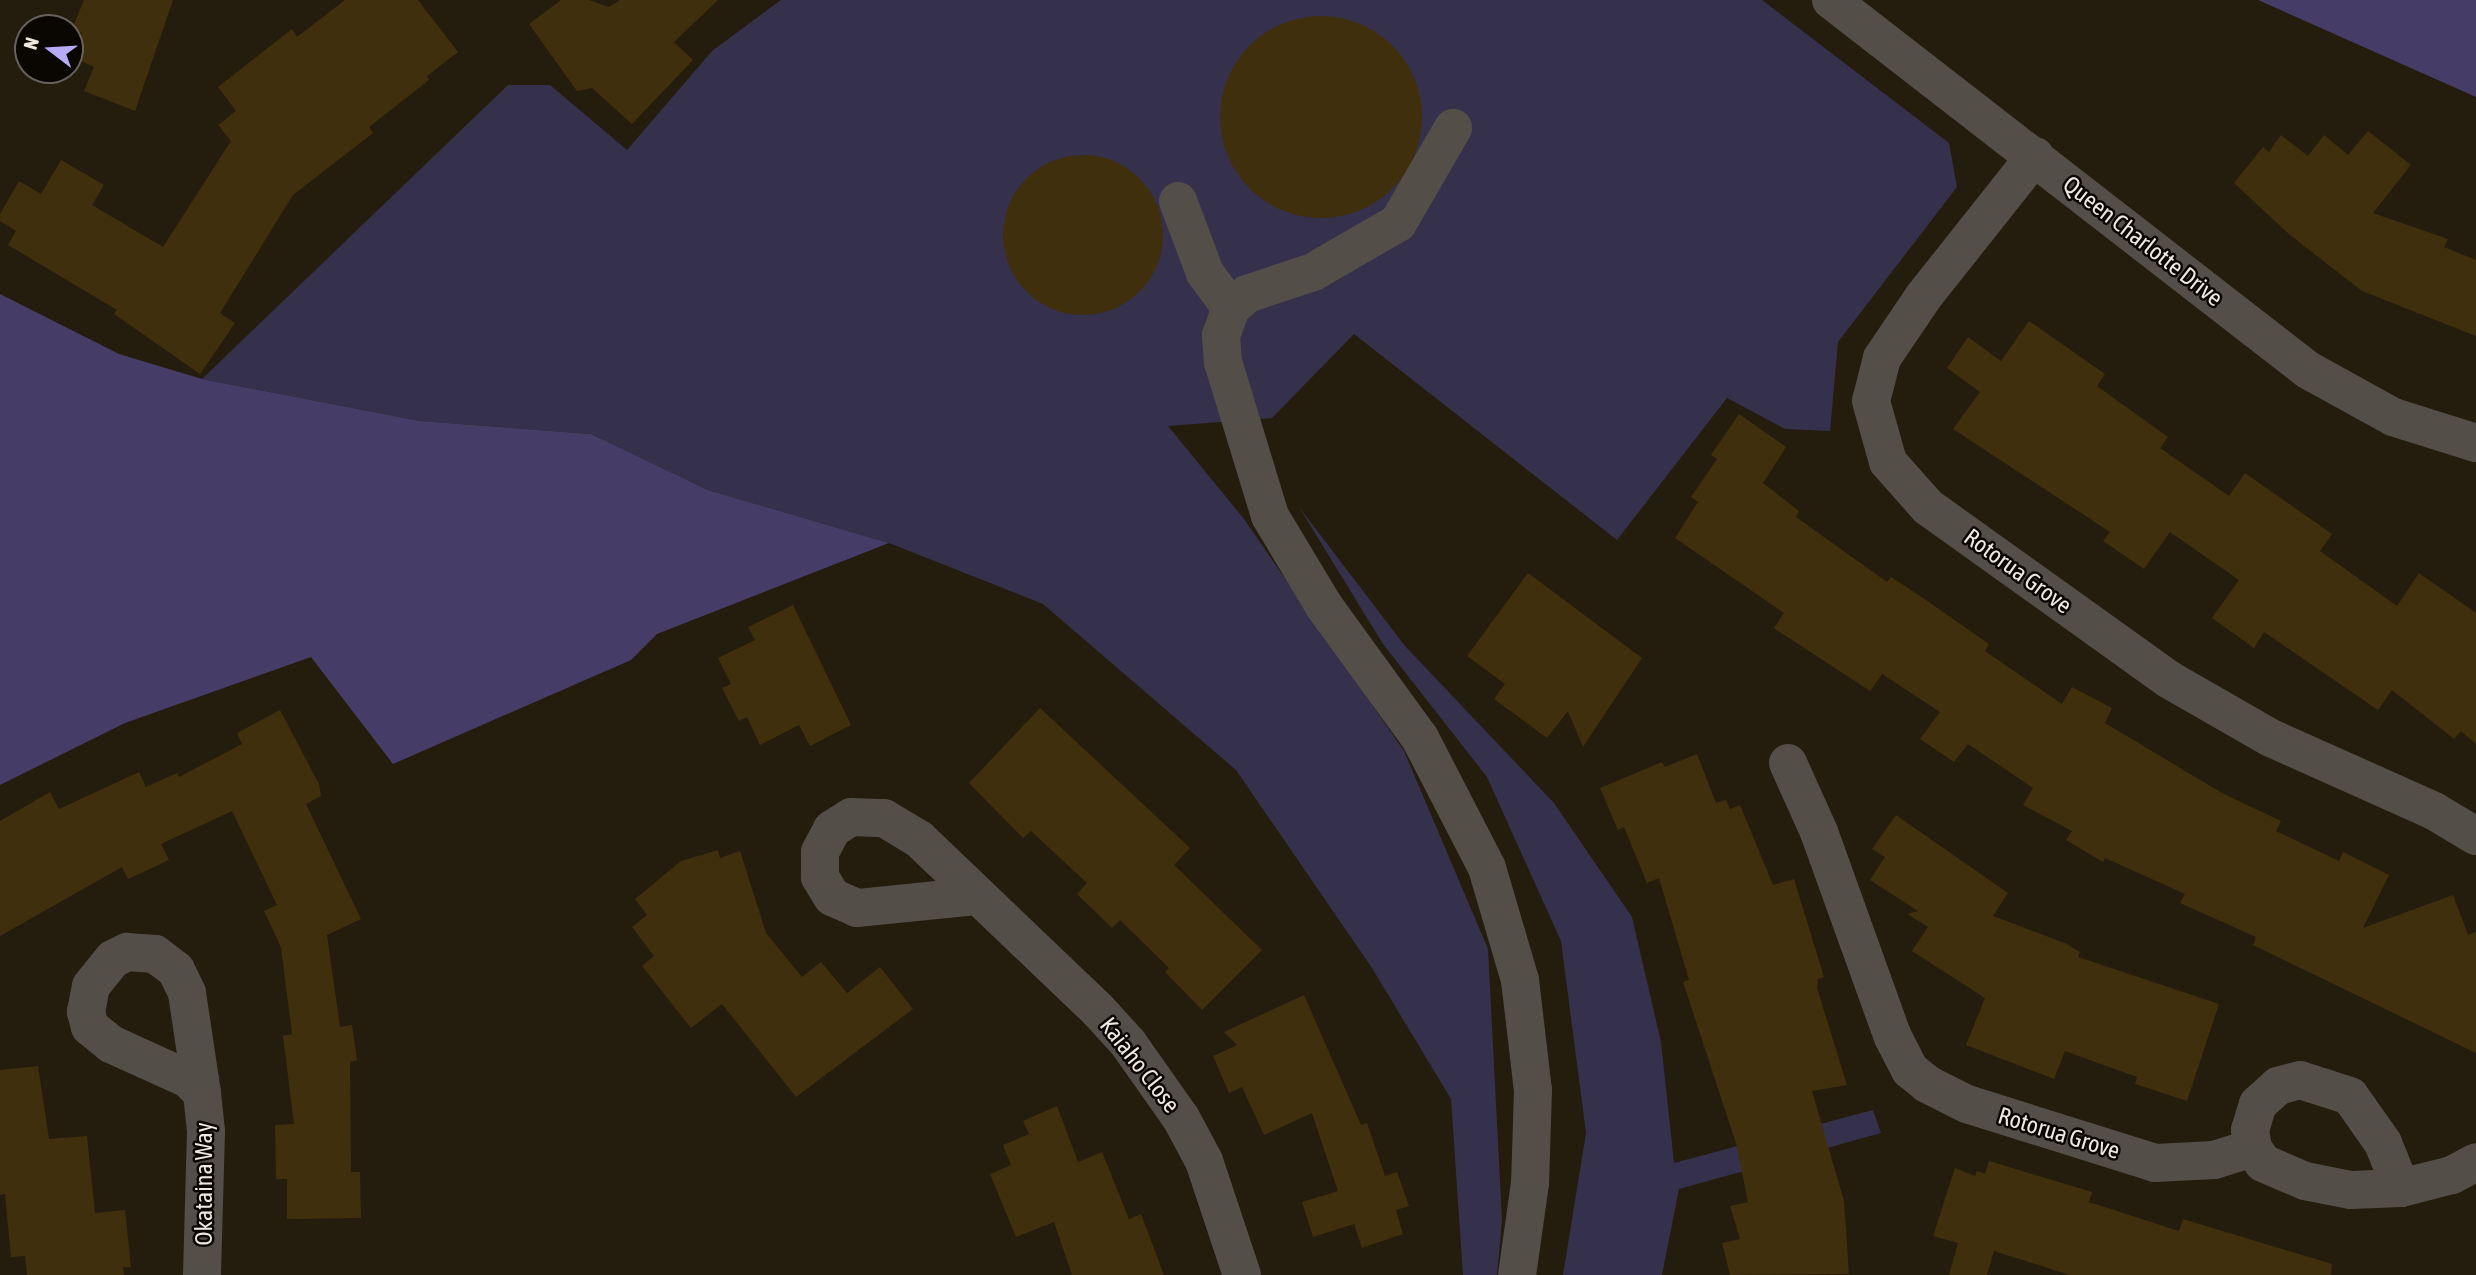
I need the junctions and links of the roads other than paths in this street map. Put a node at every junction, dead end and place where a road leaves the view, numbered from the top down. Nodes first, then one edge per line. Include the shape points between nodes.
1 (1831, 0) edge
2 (1453, 128) dead end
3 (2035, 156) junction
4 (1178, 201) dead end
5 (1231, 308) junction
6 (2476, 443) edge
7 (1788, 763) dead end
8 (2476, 836) edge
9 (976, 897) dead end
10 (202, 1093) dead end
11 (2253, 1148) junction
12 (2476, 1162) edge
13 (2401, 1188) junction
14 (202, 1275) edge
15 (1242, 1275) edge
16 (1517, 1275) edge

1 - 3 street, Queen Charlotte Drive
2 - 5 street via 1398,223 1313,272 1247,295
3 - 6 street, Queen Charlotte Drive via 2308,370 2393,417
3 - 8 street, Rotorua Grove via 1924,296 1882,358 1871,401 1888,462 1928,506 2168,679 2271,738 2434,811
4 - 5 street via 1205,273
5 - 16 street via 1221,335 1223,362 1270,516 1324,606 1420,738 1487,868 1498,905 1520,980 1533,1090 1530,1183
7 - 11 street, Rotorua Grove via 1910,1070 1967,1104 2155,1163 2214,1160
9 - 15 street, Kaiaho Close via 1098,1010 1154,1077 1204,1161
10 - 14 street, Okataina Way via 206,1131
11 - 13 street via 2263,1163 2305,1181 2351,1190
11 - 13 street via 2250,1130 2258,1104 2278,1086 2300,1080 2331,1086 2350,1096 2369,1119
12 - 13 street via 2452,1175

